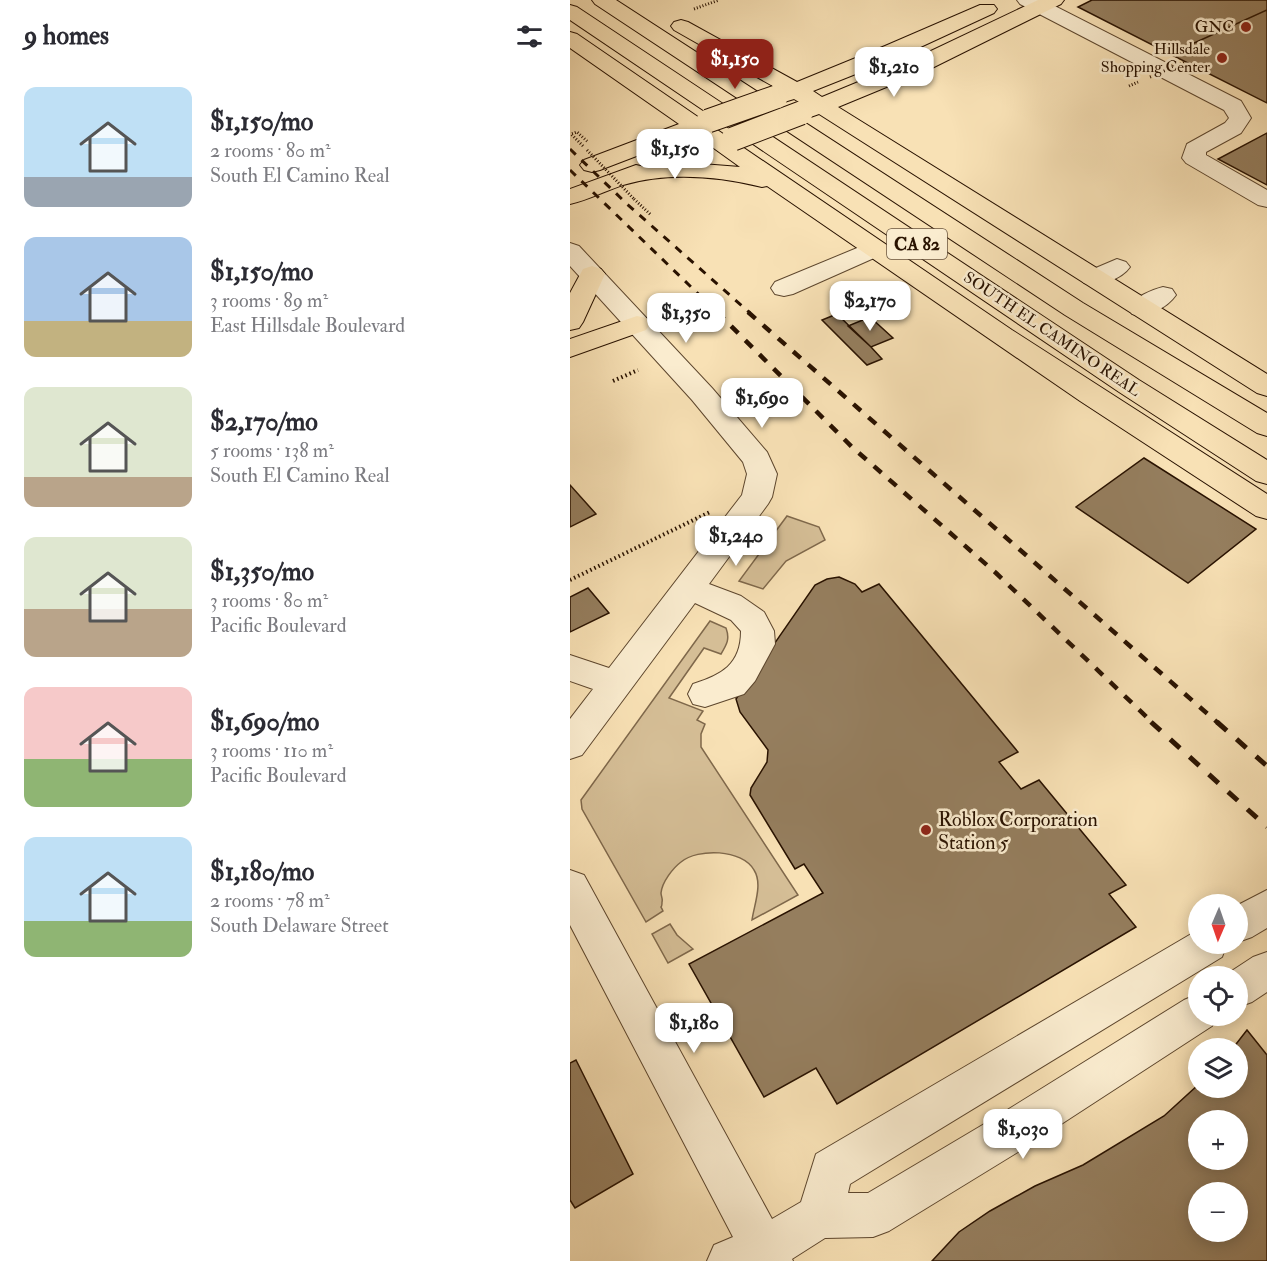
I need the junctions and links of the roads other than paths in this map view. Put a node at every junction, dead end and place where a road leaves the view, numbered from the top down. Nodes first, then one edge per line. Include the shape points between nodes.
1 (602, 0) edge
2 (1004, 1) edge
3 (1040, 2) edge
4 (570, 11) edge
5 (664, 15) dead end
6 (570, 38) edge
7 (623, 75) junction
8 (786, 93) junction
9 (811, 109) junction
10 (702, 123) junction
11 (727, 141) junction
12 (602, 163) junction
13 (570, 173) edge
14 (790, 191) junction
15 (570, 196) edge
16 (1259, 198) edge
17 (874, 249) junction
18 (570, 250) edge
19 (592, 274) junction
20 (784, 288) dead end
21 (570, 322) edge
22 (637, 324) junction
23 (570, 348) edge
24 (1267, 387) edge
25 (1267, 426) edge
26 (1267, 474) edge
27 (1267, 508) edge
28 (688, 589) junction
29 (570, 668) edge
30 (615, 683) junction
31 (705, 694) dead end
32 (570, 745) edge
33 (570, 887) edge
34 (1267, 908) edge
35 (1248, 920) edge
36 (1191, 954) edge
37 (1267, 970) edge
38 (1248, 982) edge
39 (1188, 1020) edge
40 (819, 1216) junction
41 (755, 1257) edge

1 - 25 main road, SOUTH EL CAMINO REAL / CA 82 via 1074,309
2 - 8 main road
3 - 9 main road via 922,64
3 - 16 street via 1114,52 1217,104 1233,106 1240,117 1233,128 1195,149 1194,158 1211,174
4 - 26 main road, SOUTH EL CAMINO REAL / CA 82 via 1129,386
5 - 8 main road
6 - 7 main road
7 - 10 main road
7 - 12 main road via 642,98 650,121 641,136
8 - 9 main road
8 - 10 main road, bridge
9 - 11 main road, bridge
9 - 24 main road via 1105,272 1152,301
10 - 11 main road
10 - 12 main road
11 - 12 main road
11 - 14 main road
12 - 13 main road
12 - 14 main road via 674,170 713,169 745,174
12 - 15 main road
14 - 17 main road
17 - 20 street
17 - 27 main road
18 - 19 street
19 - 21 main road
19 - 22 street
22 - 23 main road
22 - 28 street via 757,459 762,474 757,497
28 - 30 street
28 - 31 street via 728,602 759,630 759,647 735,682
29 - 30 street
30 - 32 street
33 - 41 street
34 - 35 street
36 - 40 street via 832,1170
37 - 38 street
39 - 40 street via 873,1215
40 - 41 street

